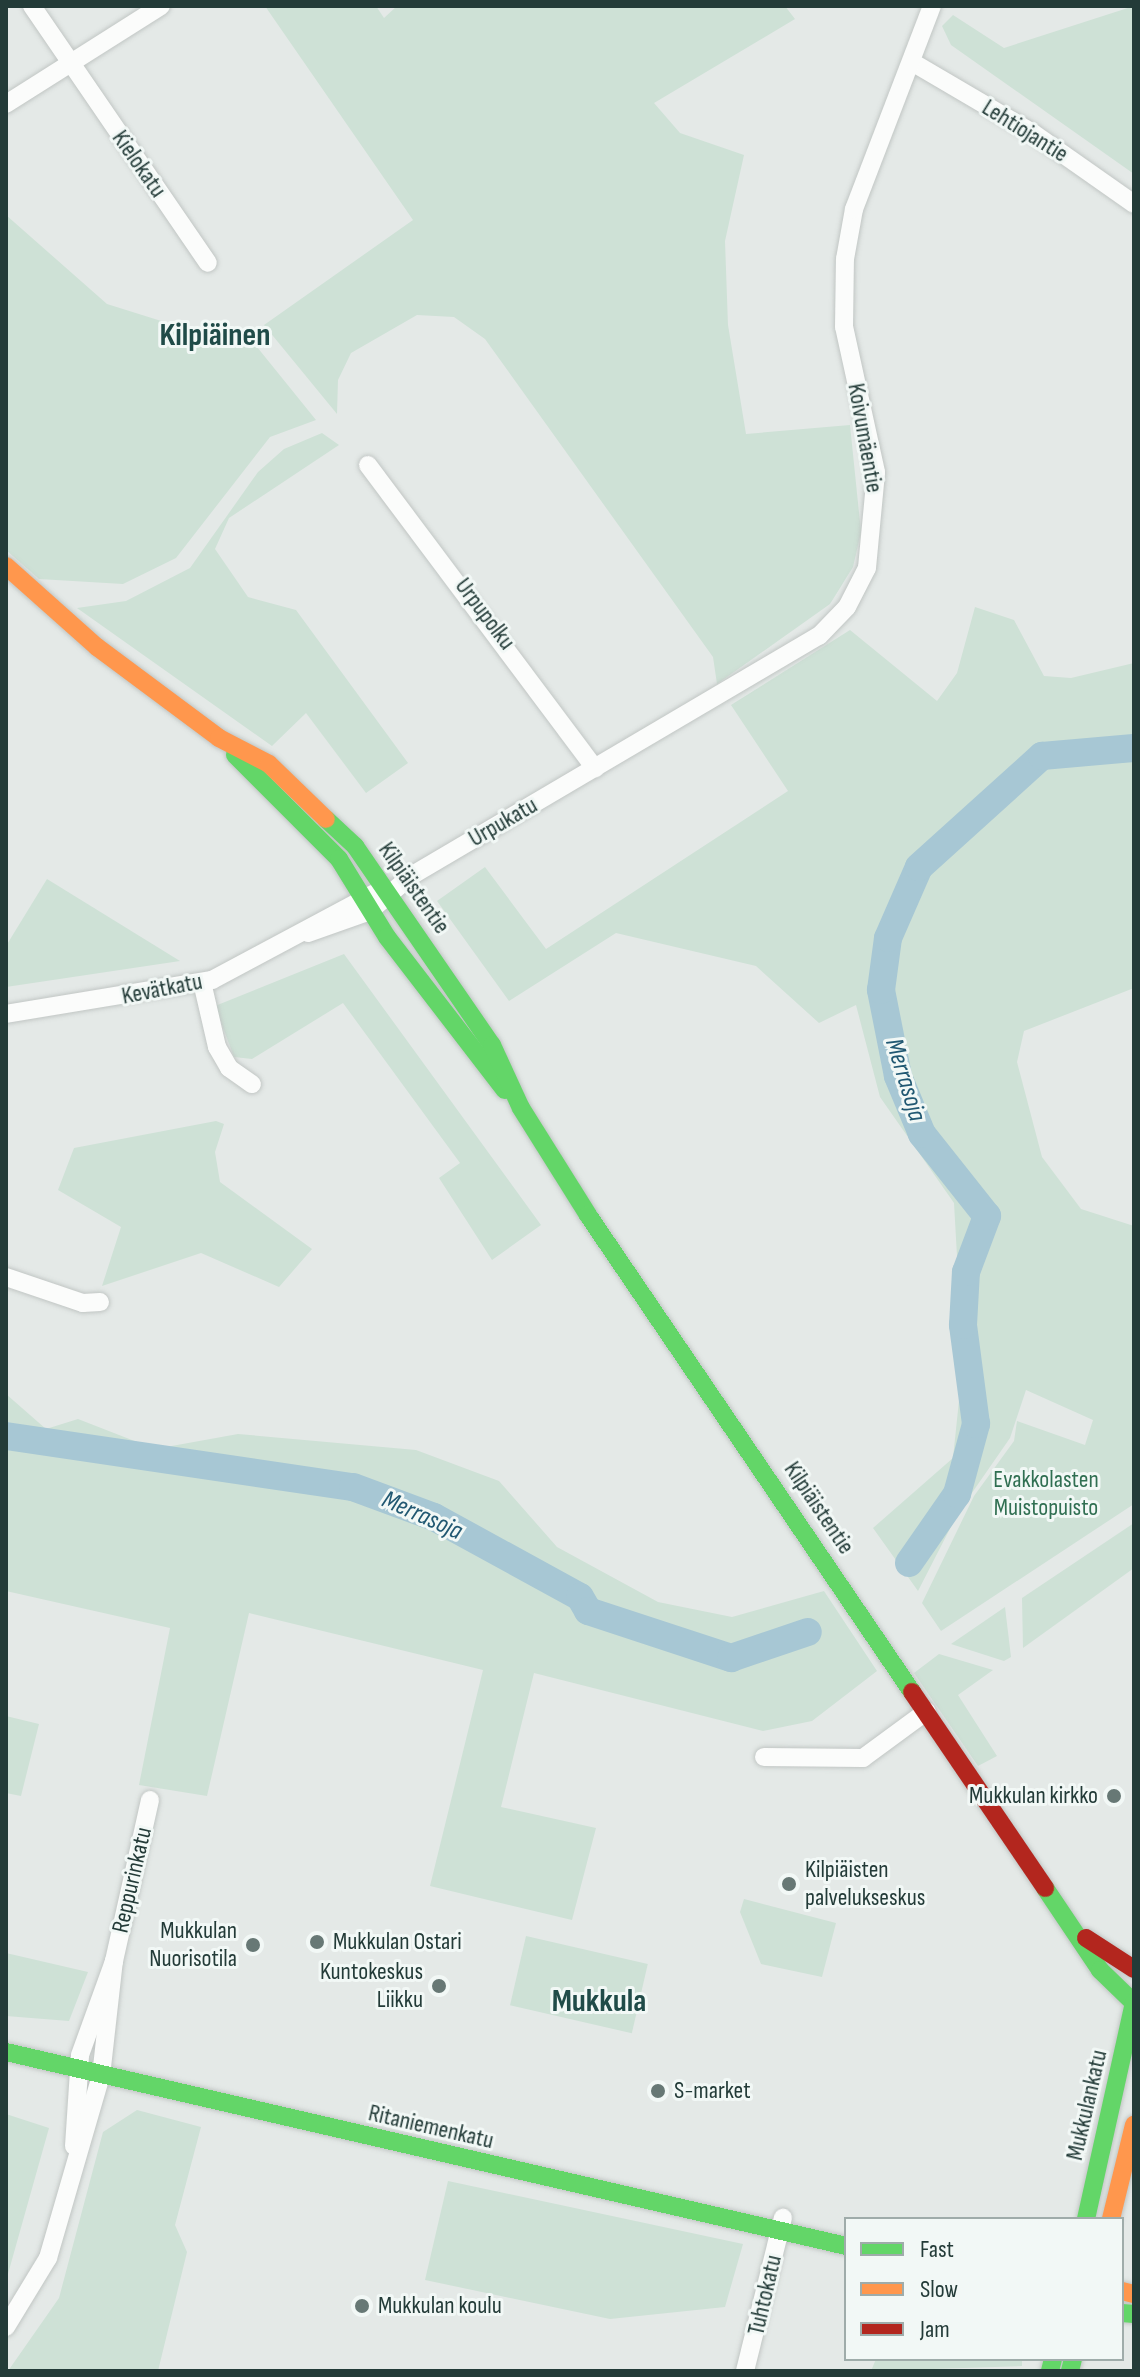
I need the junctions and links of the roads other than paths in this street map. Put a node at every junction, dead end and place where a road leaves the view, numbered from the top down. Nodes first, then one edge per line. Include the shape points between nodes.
1 (32, 6) edge
2 (161, 6) edge
3 (932, 6) edge
4 (912, 62) junction
5 (70, 65) junction
6 (6, 104) edge
7 (1134, 204) edge
8 (208, 263) dead end
9 (368, 465) dead end
10 (6, 566) edge
11 (6, 590) edge
12 (97, 647) junction
13 (219, 738) junction
14 (618, 755) joint
15 (595, 768) junction
16 (389, 891) junction
17 (366, 904) junction
18 (202, 982) junction
19 (6, 1014) edge
20 (252, 1084) dead end
21 (521, 1108) junction
22 (6, 1277) edge
23 (100, 1302) dead end
24 (927, 1711) junction
25 (764, 1757) dead end
26 (150, 1800) dead end
27 (1080, 1934) junction
28 (114, 1961) junction
29 (1134, 1969) edge
30 (1134, 2002) edge
31 (6, 2042) edge
32 (6, 2052) edge
33 (79, 2063) junction
34 (103, 2068) junction
35 (1134, 2125) edge
36 (74, 2150) junction
37 (1086, 2217) edge
38 (1111, 2217) edge
39 (781, 2224) junction
40 (844, 2232) edge
41 (844, 2245) edge
42 (6, 2327) edge
43 (745, 2371) edge

1 - 5 street, Kielokatu
2 - 5 street
3 - 4 street, Koivumäentie
4 - 7 street, Lehtiojantie via 1033,133
4 - 14 street, Koivumäentie via 854,209 840,294 876,472 867,568 847,607 819,636
5 - 6 street
5 - 8 street, Kielokatu
9 - 15 street, Urpupolku
10 - 12 street, Kilpiäistentie
11 - 12 street, Kilpiäistentie
12 - 13 street, Kilpiäistentie
13 - 16 street, Kilpiäistentie via 269,764 311,799
13 - 17 street, Kilpiäistentie via 301,816
14 - 15 street, Urpukatu
15 - 16 street, Urpukatu
16 - 17 street, Kevätkatu
16 - 21 street, Kilpiäistentie via 492,1045
17 - 18 street, Kevätkatu
17 - 21 street, Kilpiäistentie via 474,1055
18 - 19 street, Kevätkatu
18 - 20 street via 217,1047 229,1068
21 - 24 street, Kilpiäistentie
22 - 23 street via 83,1303
24 - 25 street via 863,1758
24 - 27 street, Kilpiäistentie
26 - 28 street, Reppurinkatu
27 - 29 street, Kilpiäistentie
27 - 30 street, Kilpiäistentie via 1116,1994
28 - 33 street, Reppurinkatu
28 - 34 street, Reppurinkatu
30 - 37 street, Mukkulankatu
31 - 33 street, Ritaniemenkatu
32 - 33 street, Ritaniemenkatu
33 - 34 street, Ritaniemenkatu
33 - 36 street, Reppurinkatu
34 - 36 street, Reppurinkatu
34 - 39 street, Ritaniemenkatu
35 - 38 street, Mukkulankatu
36 - 42 street via 48,2258
39 - 40 street, Ritaniemenkatu
39 - 41 street, Ritaniemenkatu
39 - 43 street, Tuhtokatu

